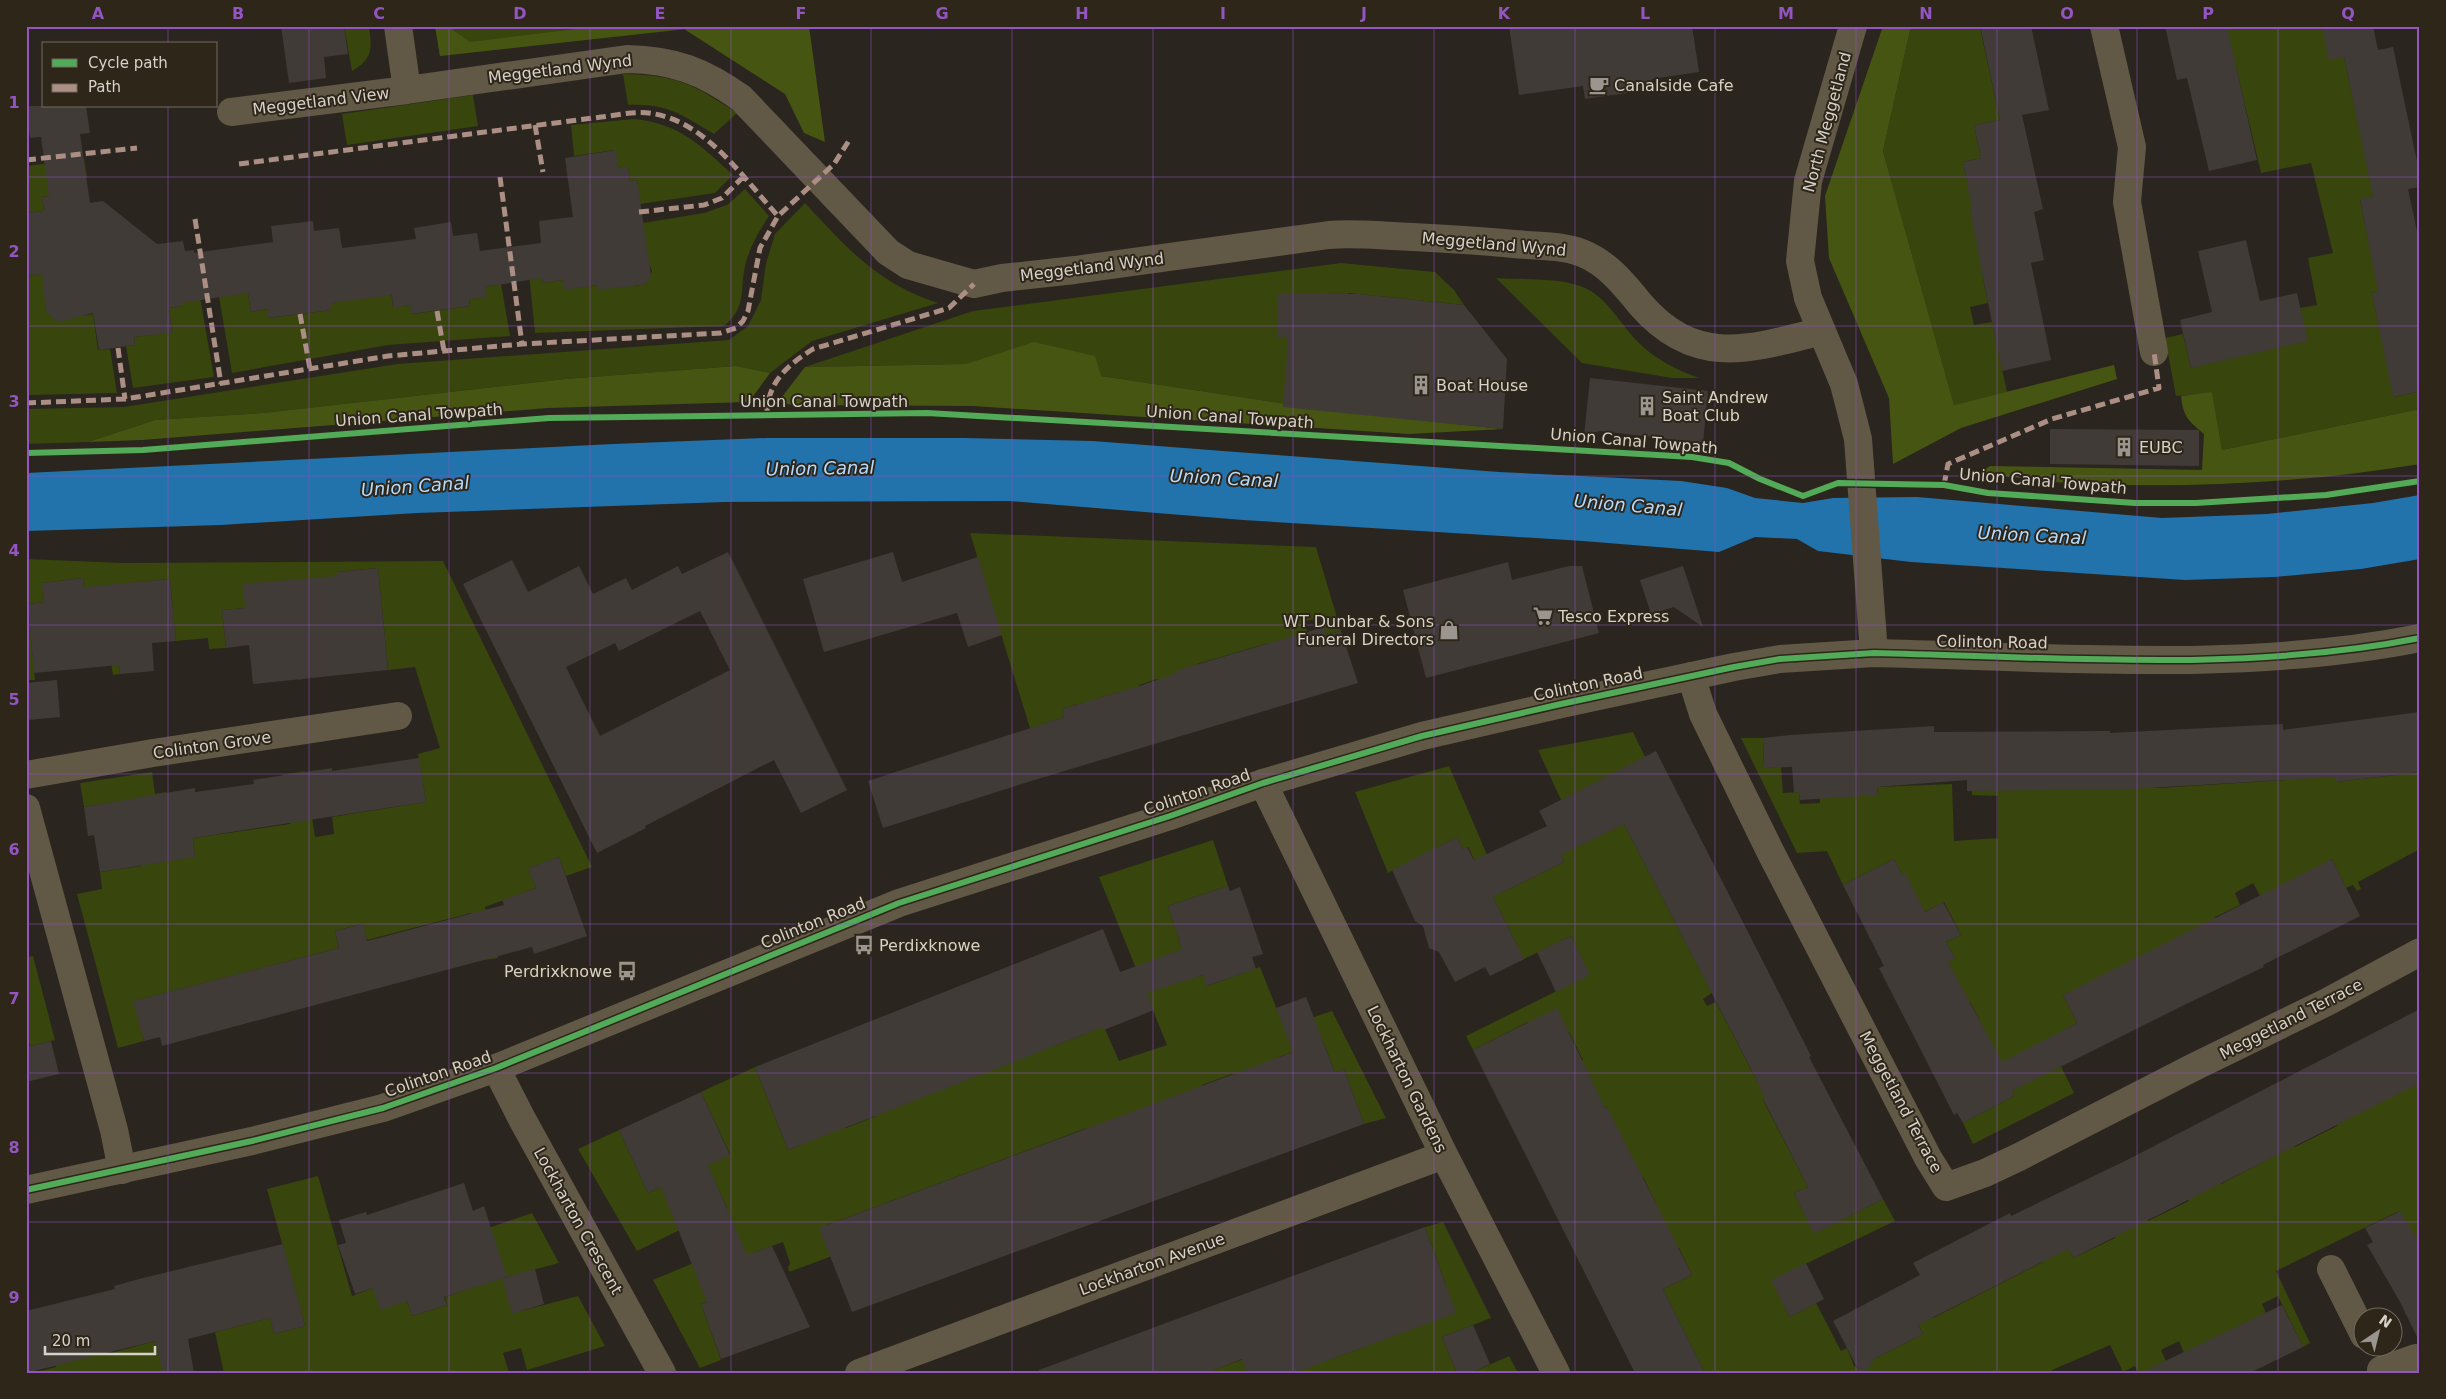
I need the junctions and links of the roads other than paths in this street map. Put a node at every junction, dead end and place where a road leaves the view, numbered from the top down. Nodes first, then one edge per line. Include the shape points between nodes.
1 (398, 26) edge
2 (1853, 26) edge
3 (2104, 26) edge
4 (407, 90) junction
5 (231, 112) dead end
6 (1822, 331) junction
7 (2154, 352) dead end
8 (2420, 638) edge
9 (1874, 653) junction
10 (1691, 676) junction
11 (398, 716) dead end
12 (26, 775) edge
13 (1263, 783) junction
14 (26, 808) edge
15 (2420, 952) edge
16 (496, 1068) junction
17 (1444, 1156) junction
18 (122, 1170) junction
19 (26, 1190) edge
20 (2331, 1270) dead end
21 (2354, 1315) edge
22 (2416, 1358) dead end
23 (2375, 1363) edge
24 (662, 1373) edge
25 (859, 1373) edge
26 (1556, 1373) edge

1 - 4 street, Meggetland View
2 - 6 street, North Meggetland via 1808,181 1802,226 1800,261 1808,298
3 - 7 street via 2132,147 2127,202
4 - 5 street, Meggetland View
4 - 6 street, Meggetland Wynd via 627,59 657,60 687,67 714,79 742,98 888,252 908,265 974,284 1329,235 1465,239 1567,249 1593,258 1612,272 1662,326 1699,345 1739,348
6 - 9 street, North Meggetland via 1844,384 1858,439
8 - 9 street, Colinton Road via 2345,650 2201,660
9 - 10 street, Colinton Road via 1780,659
10 - 13 street, Colinton Road via 1422,736
10 - 15 street, Meggetland Terrace via 1703,714 1770,851 1946,1187 2019,1157
11 - 12 street, Colinton Grove
13 - 16 street, Colinton Road via 900,903
13 - 17 street, Lockharton Gardens
14 - 18 street via 114,1130
16 - 18 street, Colinton Road via 383,1108
16 - 24 street, Lockharton Crescent
17 - 25 street, Lockharton Avenue
17 - 26 street, Lockharton Gardens
18 - 19 street, Colinton Road
20 - 21 street
22 - 23 street

